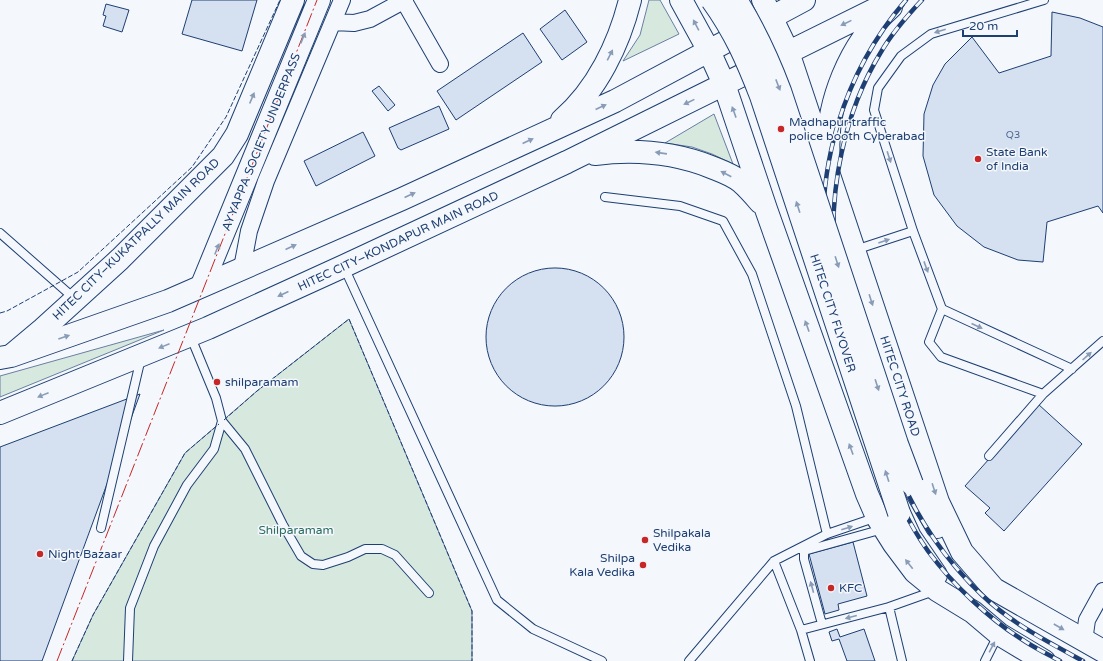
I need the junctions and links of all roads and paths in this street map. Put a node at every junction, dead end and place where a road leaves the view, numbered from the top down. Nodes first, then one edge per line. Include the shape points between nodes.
1 (293, 0) edge
2 (319, 0) edge
3 (342, 0) edge
4 (630, 0) edge
5 (681, 0) edge
6 (712, 0) edge
7 (736, 0) edge
8 (804, 0) edge
9 (894, 0) edge
10 (899, 0) edge
11 (1044, 0) edge
12 (404, 1) edge
13 (768, 8) edge
14 (333, 22) junction
15 (709, 50) junction
16 (788, 52) junction
17 (440, 64) dead end
18 (724, 84) junction
19 (553, 129) junction
20 (568, 162) junction
21 (832, 183) junction
22 (605, 197) dead end
23 (766, 209) junction
24 (913, 231) junction
25 (0, 233) edge
26 (851, 242) junction
27 (784, 262) junction
28 (344, 266) junction
29 (242, 268) junction
30 (202, 285) junction
31 (75, 299) junction
32 (942, 309) junction
33 (190, 335) junction
34 (1103, 341) edge
35 (142, 355) junction
36 (5, 357) edge
37 (1072, 369) junction
38 (1043, 394) junction
39 (0, 413) edge
40 (222, 421) junction
41 (989, 456) dead end
42 (887, 520) junction
43 (101, 528) dead end
44 (827, 534) junction
45 (774, 561) junction
46 (994, 589) junction
47 (937, 590) junction
48 (1103, 591) edge
49 (429, 593) dead end
50 (889, 607) junction
51 (974, 612) junction
52 (822, 624) junction
53 (801, 630) junction
54 (999, 634) junction
55 (1094, 646) edge
56 (1033, 658) edge
57 (128, 661) edge
58 (602, 661) edge
59 (689, 661) edge
60 (810, 661) edge
61 (902, 661) edge
62 (985, 661) edge

31 -> 1 main road, HITEC CITY–KUKATPALLY MAIN ROAD via 120,259 223,156 237,134
30 -> 2 main road, AYYAPPA SOCIETY UNDERPASS
3 - 14 street
19 -> 4 main road via 572,112 603,68 616,44
15 -> 5 main road
42 -> 6 main road, HITEC CITY FLYOVER, bridge via 761,96 728,22
7 -> 46 main road, HITEC CITY FLYOVER, bridge via 766,54 780,90 912,484 960,560
8 - 13 main road
9 -> 16 main road, HITEC CITY–KONDAPUR MAIN ROAD
10 - 21 main road via 870,29 841,77 832,113 828,150
11 -> 24 lane via 931,34 901,56 878,88 874,110
12 - 14 street via 370,19 354,23
12 - 17 street
13 - 15 main road
13 - 16 main road, HITEC CITY ROAD
14 - 29 street via 266,181 249,231
15 - 18 main road
19 -> 15 main road via 615,100
16 - 18 main road, HITEC CITY–KONDAPUR MAIN ROAD
16 - 21 main road, HITEC CITY ROAD
18 -> 20 main road, HITEC CITY–KONDAPUR MAIN ROAD
23 -> 18 main road
29 -> 19 main road via 402,199
23 -> 20 main road via 740,181 720,170 672,155 618,151 590,154
20 - 28 main road, HITEC CITY–KONDAPUR MAIN ROAD
21 - 26 main road, HITEC CITY ROAD
22 - 44 lane via 680,206 723,220 752,274 796,406
23 - 27 main road
26 -> 24 lane
24 -> 32 lane
25 - 31 lane
26 - 27 main road via 824,230 817,231 809,234
26 -> 46 main road, HITEC CITY ROAD via 938,502 962,552
42 -> 27 main road via 867,494
28 -> 33 main road, HITEC CITY–KONDAPUR MAIN ROAD
28 - 58 lane via 497,600 533,629
29 - 30 main road
36 -> 30 main road via 168,301
31 - 36 main road, HITEC CITY–KUKATPALLY MAIN ROAD via 43,329
32 -> 37 lane
32 - 38 lane via 929,342 941,357
33 -> 35 main road, HITEC CITY–KONDAPUR MAIN ROAD
33 - 40 lane via 216,398
37 -> 34 lane
35 -> 39 main road, HITEC CITY–KONDAPUR MAIN ROAD
35 - 43 lane
37 - 38 lane
38 - 41 lane
40 - 49 lane via 245,449 301,556 313,564 323,565 365,549 382,549 395,554
40 - 57 lane via 214,449 187,485 154,546 130,608
44 -> 42 lane
47 -> 42 main road via 916,572 894,544
42 - 51 main road, HITEC CITY FLYOVER via 910,537 935,574
52 -> 42 lane via 804,551
44 - 45 lane
45 - 53 lane
45 - 59 lane
46 -> 55 main road, HITEC CITY ROAD
47 - 50 lane
47 - 51 main road
48 - 55 street via 1087,620
50 -> 52 lane
50 - 61 lane
51 - 54 main road
52 - 53 lane
53 - 60 lane
54 - 56 main road
62 -> 54 lane

